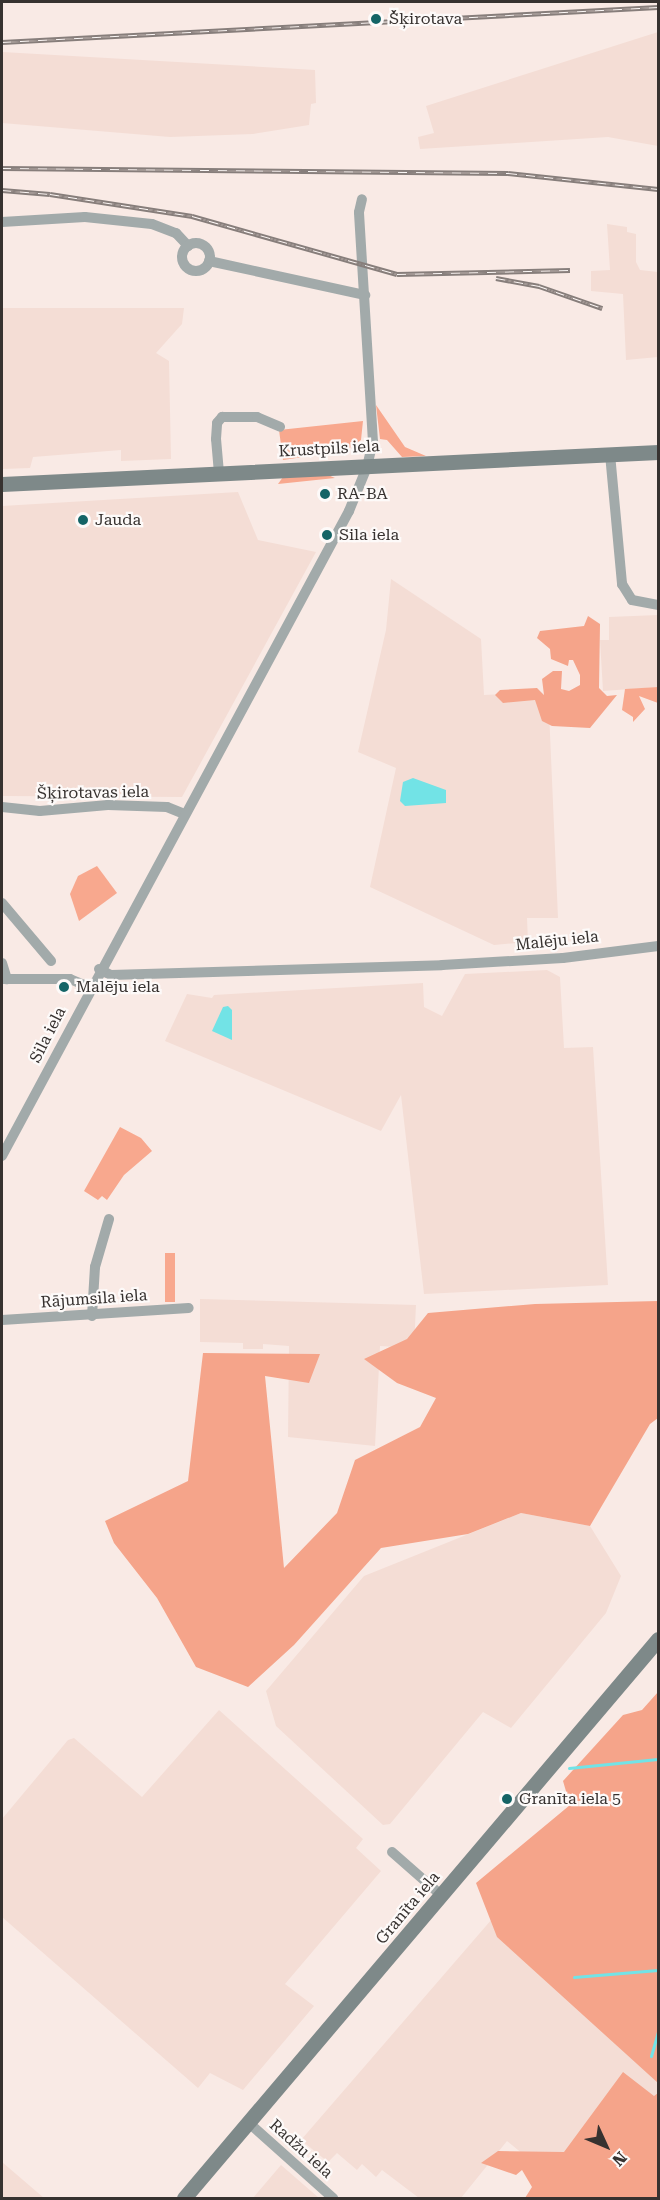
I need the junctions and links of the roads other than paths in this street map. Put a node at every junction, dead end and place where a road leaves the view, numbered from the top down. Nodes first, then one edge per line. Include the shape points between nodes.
1 (362, 199) dead end
2 (2, 222) edge
3 (188, 246) junction
4 (209, 261) junction
5 (365, 295) junction
6 (280, 427) dead end
7 (658, 452) edge
8 (610, 454) junction
9 (367, 466) junction
10 (219, 473) junction
11 (2, 484) edge
12 (658, 605) edge
13 (2, 807) edge
14 (184, 814) junction
15 (2, 903) edge
16 (658, 946) edge
17 (51, 961) dead end
18 (2, 963) edge
19 (99, 969) junction
20 (4, 979) edge
21 (90, 987) junction
22 (2, 1154) edge
23 (109, 1220) dead end
24 (189, 1308) dead end
25 (92, 1316) junction
26 (2, 1320) edge
27 (658, 1639) edge
28 (392, 1852) dead end
29 (442, 1896) junction
30 (249, 2123) junction
31 (184, 2199) edge
32 (333, 2199) edge

1 - 5 street, Sila iela via 359,212
2 - 3 street via 86,217 152,224 176,232
3 - 4 street via 206,248
3 - 4 street via 182,259 188,268 199,271
4 - 5 street
5 - 9 street, Sila iela via 373,442
6 - 10 street via 257,417 222,417 217,423 216,439
7 - 8 main road, Krustpils iela
8 - 9 main road, Krustpils iela
8 - 12 street via 622,584 632,600
9 - 10 main road, Krustpils iela
9 - 14 street, Sila iela via 349,511
10 - 11 main road, Krustpils iela
13 - 14 street, Šķirotavas iela via 40,811 108,805 155,806 170,807
14 - 19 street, Sila iela
15 - 17 street
16 - 19 street, Malēju iela via 563,958 442,965 111,975
18 - 20 street
19 - 21 street, Sila iela
20 - 21 street via 70,979
21 - 22 street, Sila iela
23 - 25 street via 95,1267
24 - 25 street, Rājumsila iela
25 - 26 street, Rājumsila iela
27 - 29 main road, Granīta iela
28 - 29 street
29 - 30 main road, Granīta iela
30 - 31 main road, Granīta iela
30 - 32 street, Radžu iela

